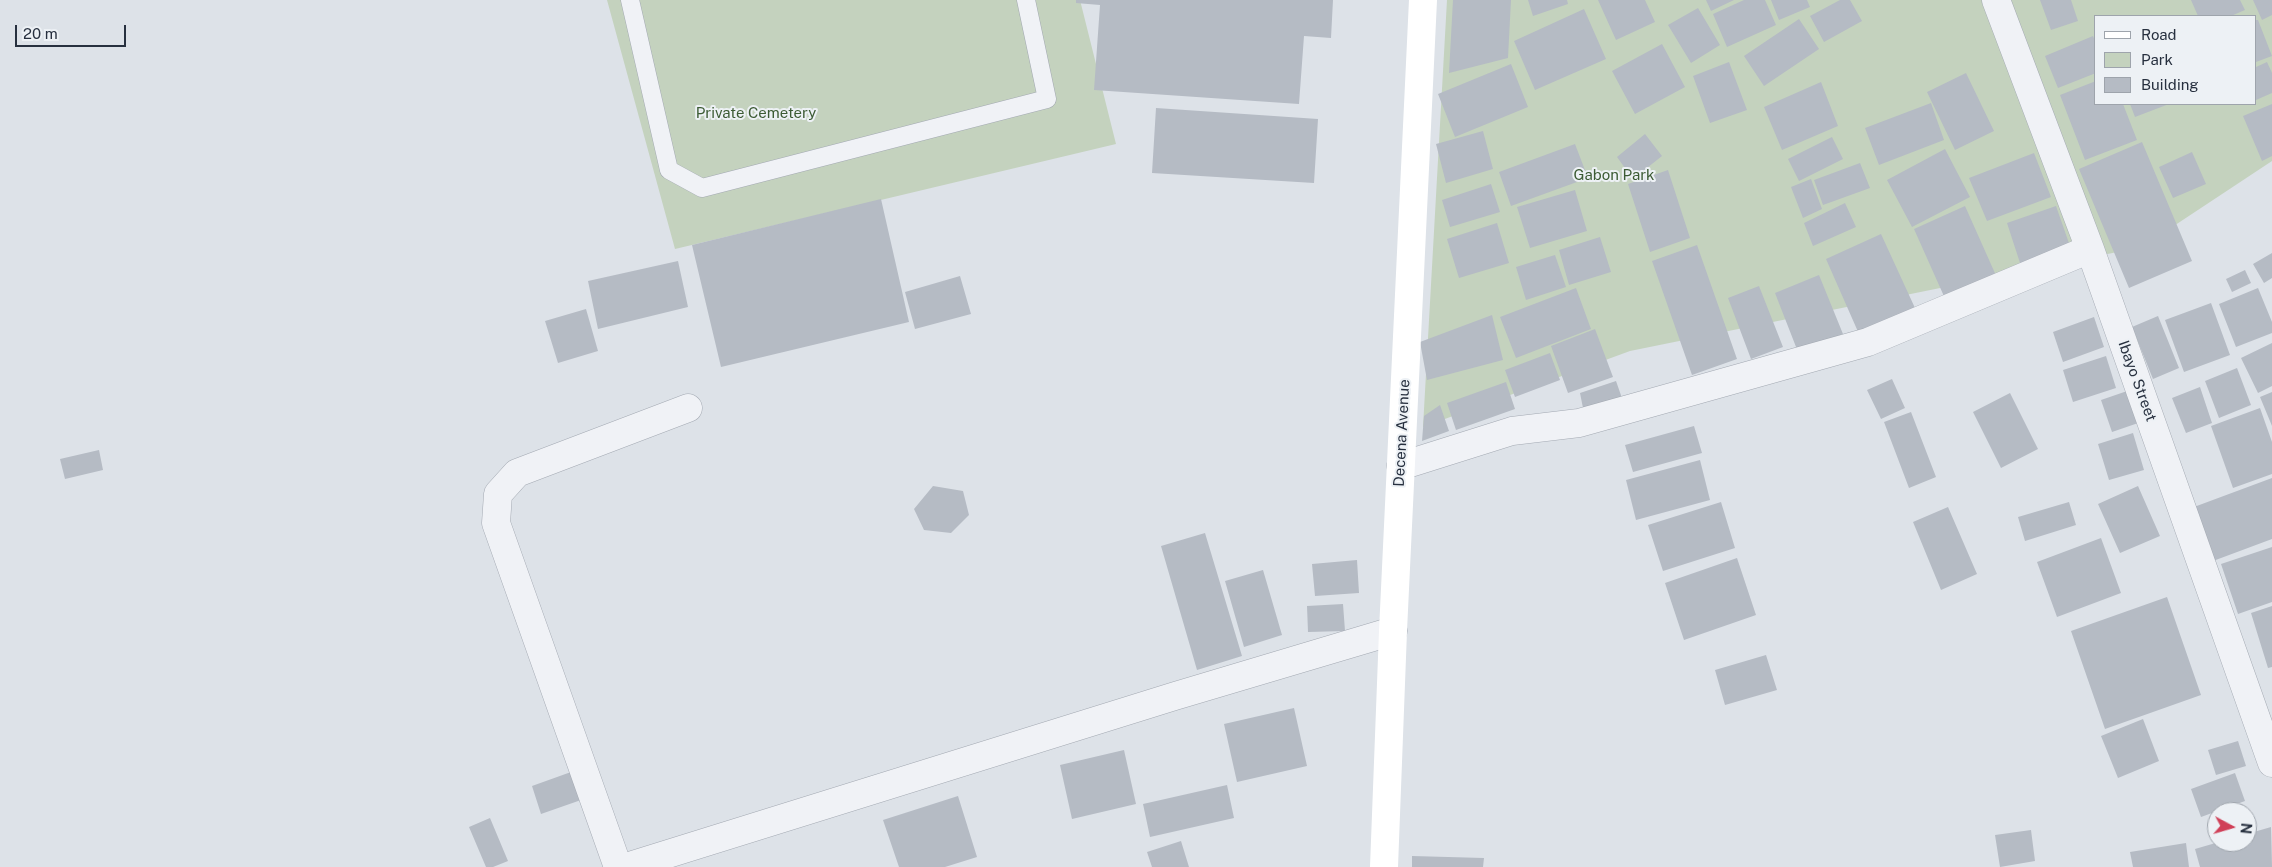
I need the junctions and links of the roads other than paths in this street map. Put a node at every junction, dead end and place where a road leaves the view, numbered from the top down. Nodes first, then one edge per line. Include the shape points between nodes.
1 (630, 0) edge
2 (1026, 0) edge
3 (1423, 0) edge
4 (1996, 0) edge
5 (2090, 249) junction
6 (688, 408) dead end
7 (1401, 466) junction
8 (1393, 631) junction
9 (2272, 763) edge
10 (618, 867) edge
11 (626, 867) edge
12 (1384, 867) edge

1 - 2 lane via 669,170 702,188 1047,99
3 - 7 main road, Decena Avenue
4 - 5 street, Ibayo Street
5 - 7 street via 1868,342 1579,423 1512,431
5 - 9 street, Ibayo Street
6 - 10 street via 517,473 498,494 496,523
7 - 8 main road, Decena Avenue
8 - 11 street
8 - 12 main road, Decena Avenue

